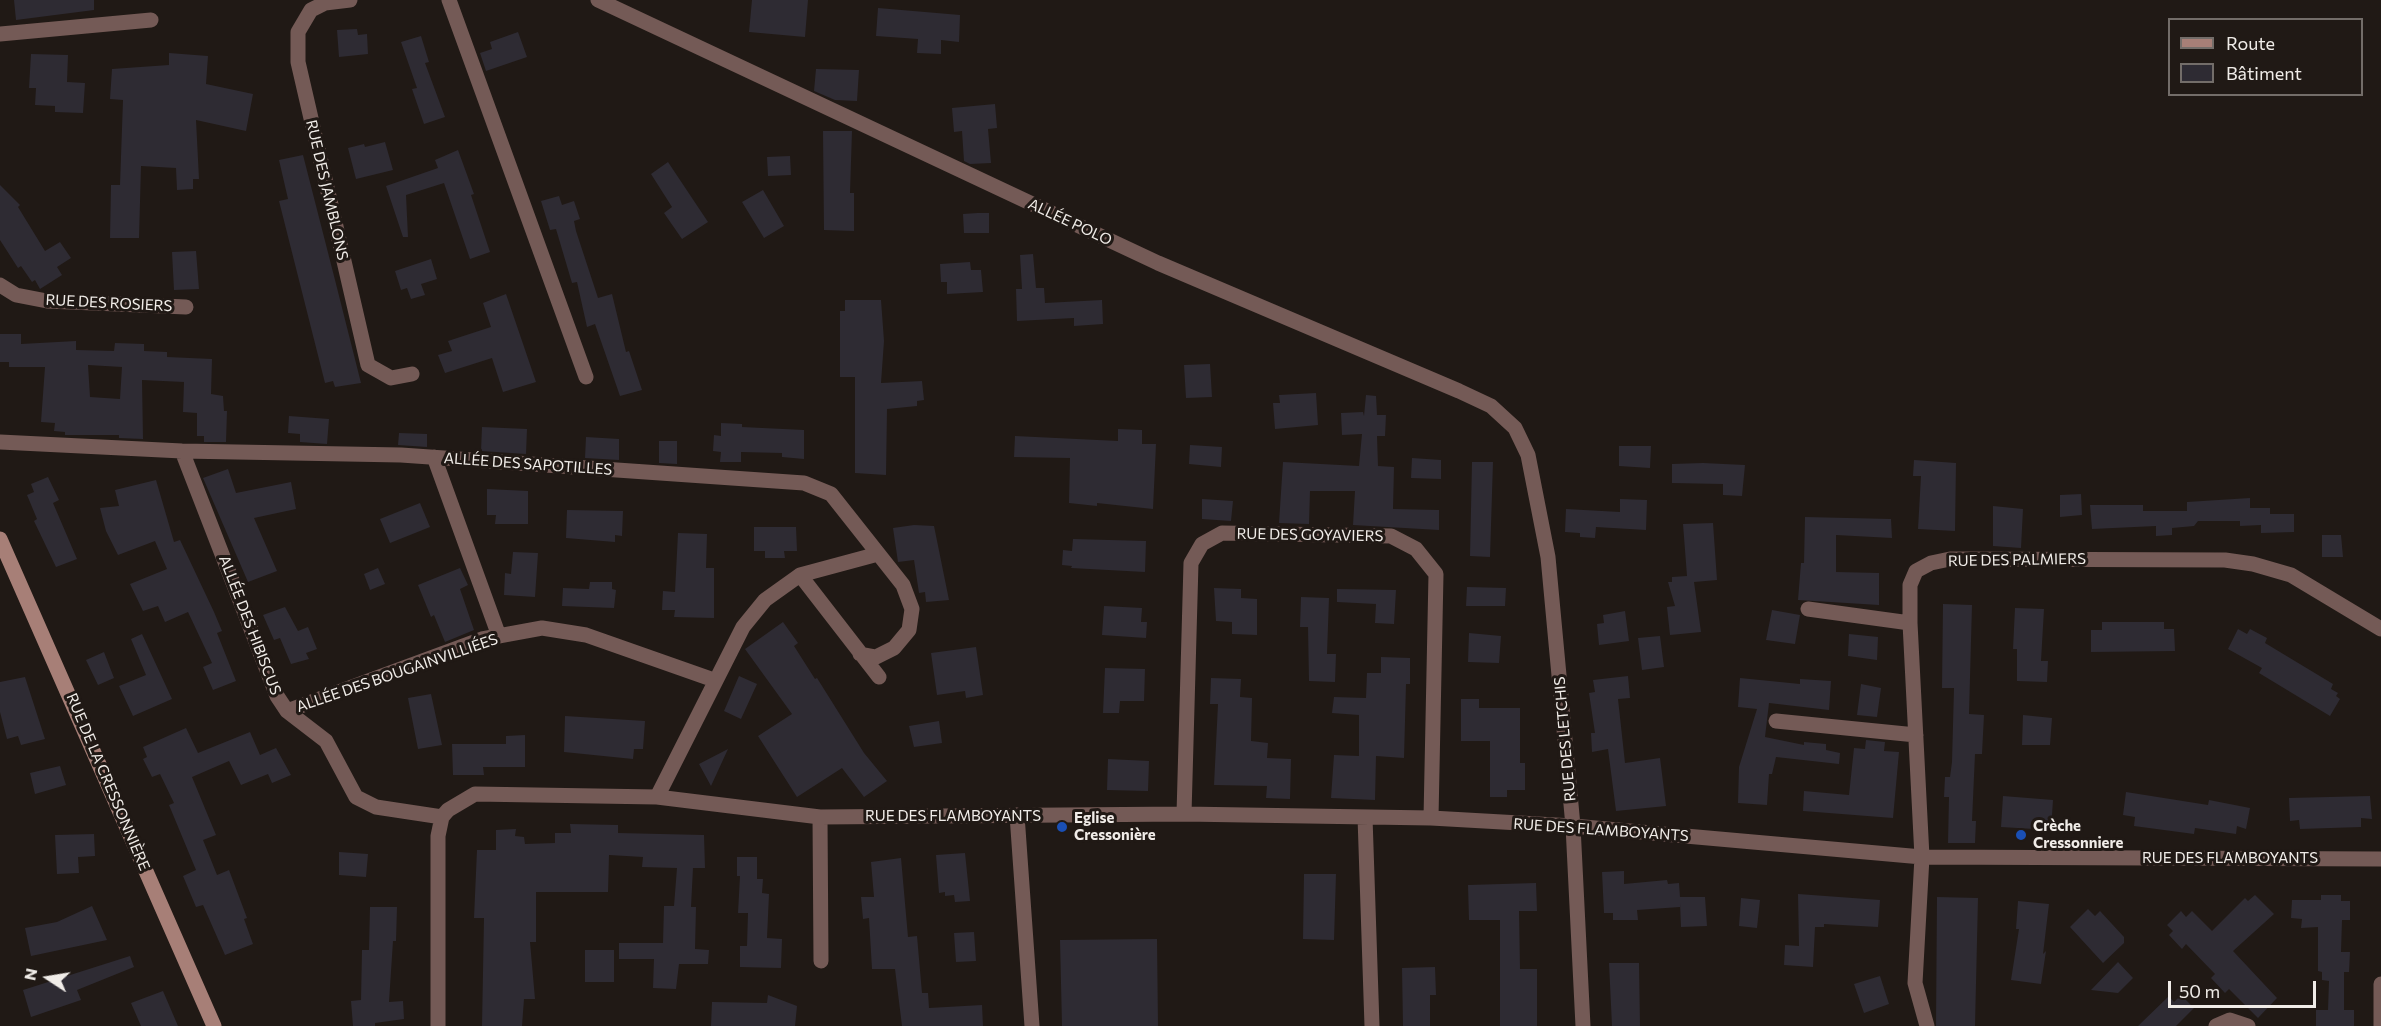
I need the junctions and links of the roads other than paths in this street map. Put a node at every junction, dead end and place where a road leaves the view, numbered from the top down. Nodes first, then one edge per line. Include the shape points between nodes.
1 (350, 0) edge
2 (449, 0) edge
3 (602, 1) edge
4 (151, 20) dead end
5 (0, 34) edge
6 (0, 285) edge
7 (186, 307) dead end
8 (412, 374) dead end
9 (586, 377) dead end
10 (0, 442) edge
11 (182, 451) junction
12 (1528, 455) joint
13 (434, 457) junction
14 (0, 539) edge
15 (878, 554) junction
16 (800, 575) junction
17 (1808, 609) dead end
18 (1910, 623) junction
19 (2381, 629) edge
20 (499, 636) junction
21 (860, 654) junction
22 (879, 677) dead end
23 (714, 680) junction
24 (287, 711) junction
25 (1776, 721) dead end
26 (1916, 735) junction
27 (657, 797) junction
28 (1184, 814) junction
29 (1017, 815) junction
30 (1365, 816) junction
31 (820, 817) junction
32 (442, 818) junction
33 (1431, 818) junction
34 (1573, 826) junction
35 (1922, 857) junction
36 (2381, 858) edge
37 (822, 961) dead end
38 (2381, 984) edge
39 (214, 1026) edge
40 (438, 1026) edge
41 (1032, 1026) edge
42 (1372, 1026) edge
43 (1583, 1026) edge
44 (1927, 1026) edge
45 (2216, 1026) edge
46 (2248, 1026) edge
47 (2381, 1026) edge

1 - 8 street, RUE DES JAMBLONS via 325,3 311,10 298,32 298,62 368,364 391,378
2 - 9 street
3 - 12 street, ALLÉE POLO via 1158,263 1491,406 1515,428
4 - 5 street
6 - 7 street, RUE DES ROSIERS via 16,295 47,301
10 - 11 street, ALLÉE DES SAPOTILLES
11 - 13 street, ALLÉE DES SAPOTILLES
11 - 24 street, ALLÉE DES HIBISCUS via 277,696
12 - 34 street, RUE DES LETCHIS via 1548,557
13 - 15 street, ALLÉE DES SAPOTILLES via 804,483 831,494
13 - 20 street
14 - 39 main road, RUE DE LA CRESSONNIÈRE
15 - 16 street
15 - 21 street, ALLÉE DES SAPOTILLES via 903,585 912,609 909,630 894,648 876,657
16 - 21 street
16 - 23 street via 765,600 743,627
17 - 18 street
18 - 19 street, RUE DES PALMIERS via 1910,585 1916,571 1950,559 2225,560 2291,575
18 - 26 street, RUE DES PALMIERS
20 - 23 street, ALLÉE DES BOUGAINVILLIÉES via 542,628 586,635
20 - 24 street, ALLÉE DES BOUGAINVILLIÉES
21 - 22 street
23 - 27 street
24 - 32 street, ALLÉE DES HIBISCUS via 326,741 357,797 376,807
25 - 26 street
26 - 35 street, RUE DES PALMIERS
27 - 31 street, RUE DES FLAMBOYANTS
27 - 32 street, RUE DES FLAMBOYANTS via 475,794 455,804
28 - 29 street, RUE DES FLAMBOYANTS
28 - 30 street, RUE DES FLAMBOYANTS
28 - 33 street, RUE DES GOYAVIERS via 1191,563 1203,544 1222,533 1391,536 1416,549 1436,574
29 - 31 street, RUE DES FLAMBOYANTS
29 - 41 street
30 - 33 street, RUE DES FLAMBOYANTS
30 - 42 street
31 - 37 street
32 - 40 street via 438,836
33 - 34 street, RUE DES FLAMBOYANTS
34 - 35 street, RUE DES FLAMBOYANTS
34 - 43 street, RUE DES LETCHIS
35 - 36 street, RUE DES FLAMBOYANTS
35 - 44 street, RUE DES PALMIERS via 1915,983
38 - 47 street
45 - 46 street via 2230,1020

